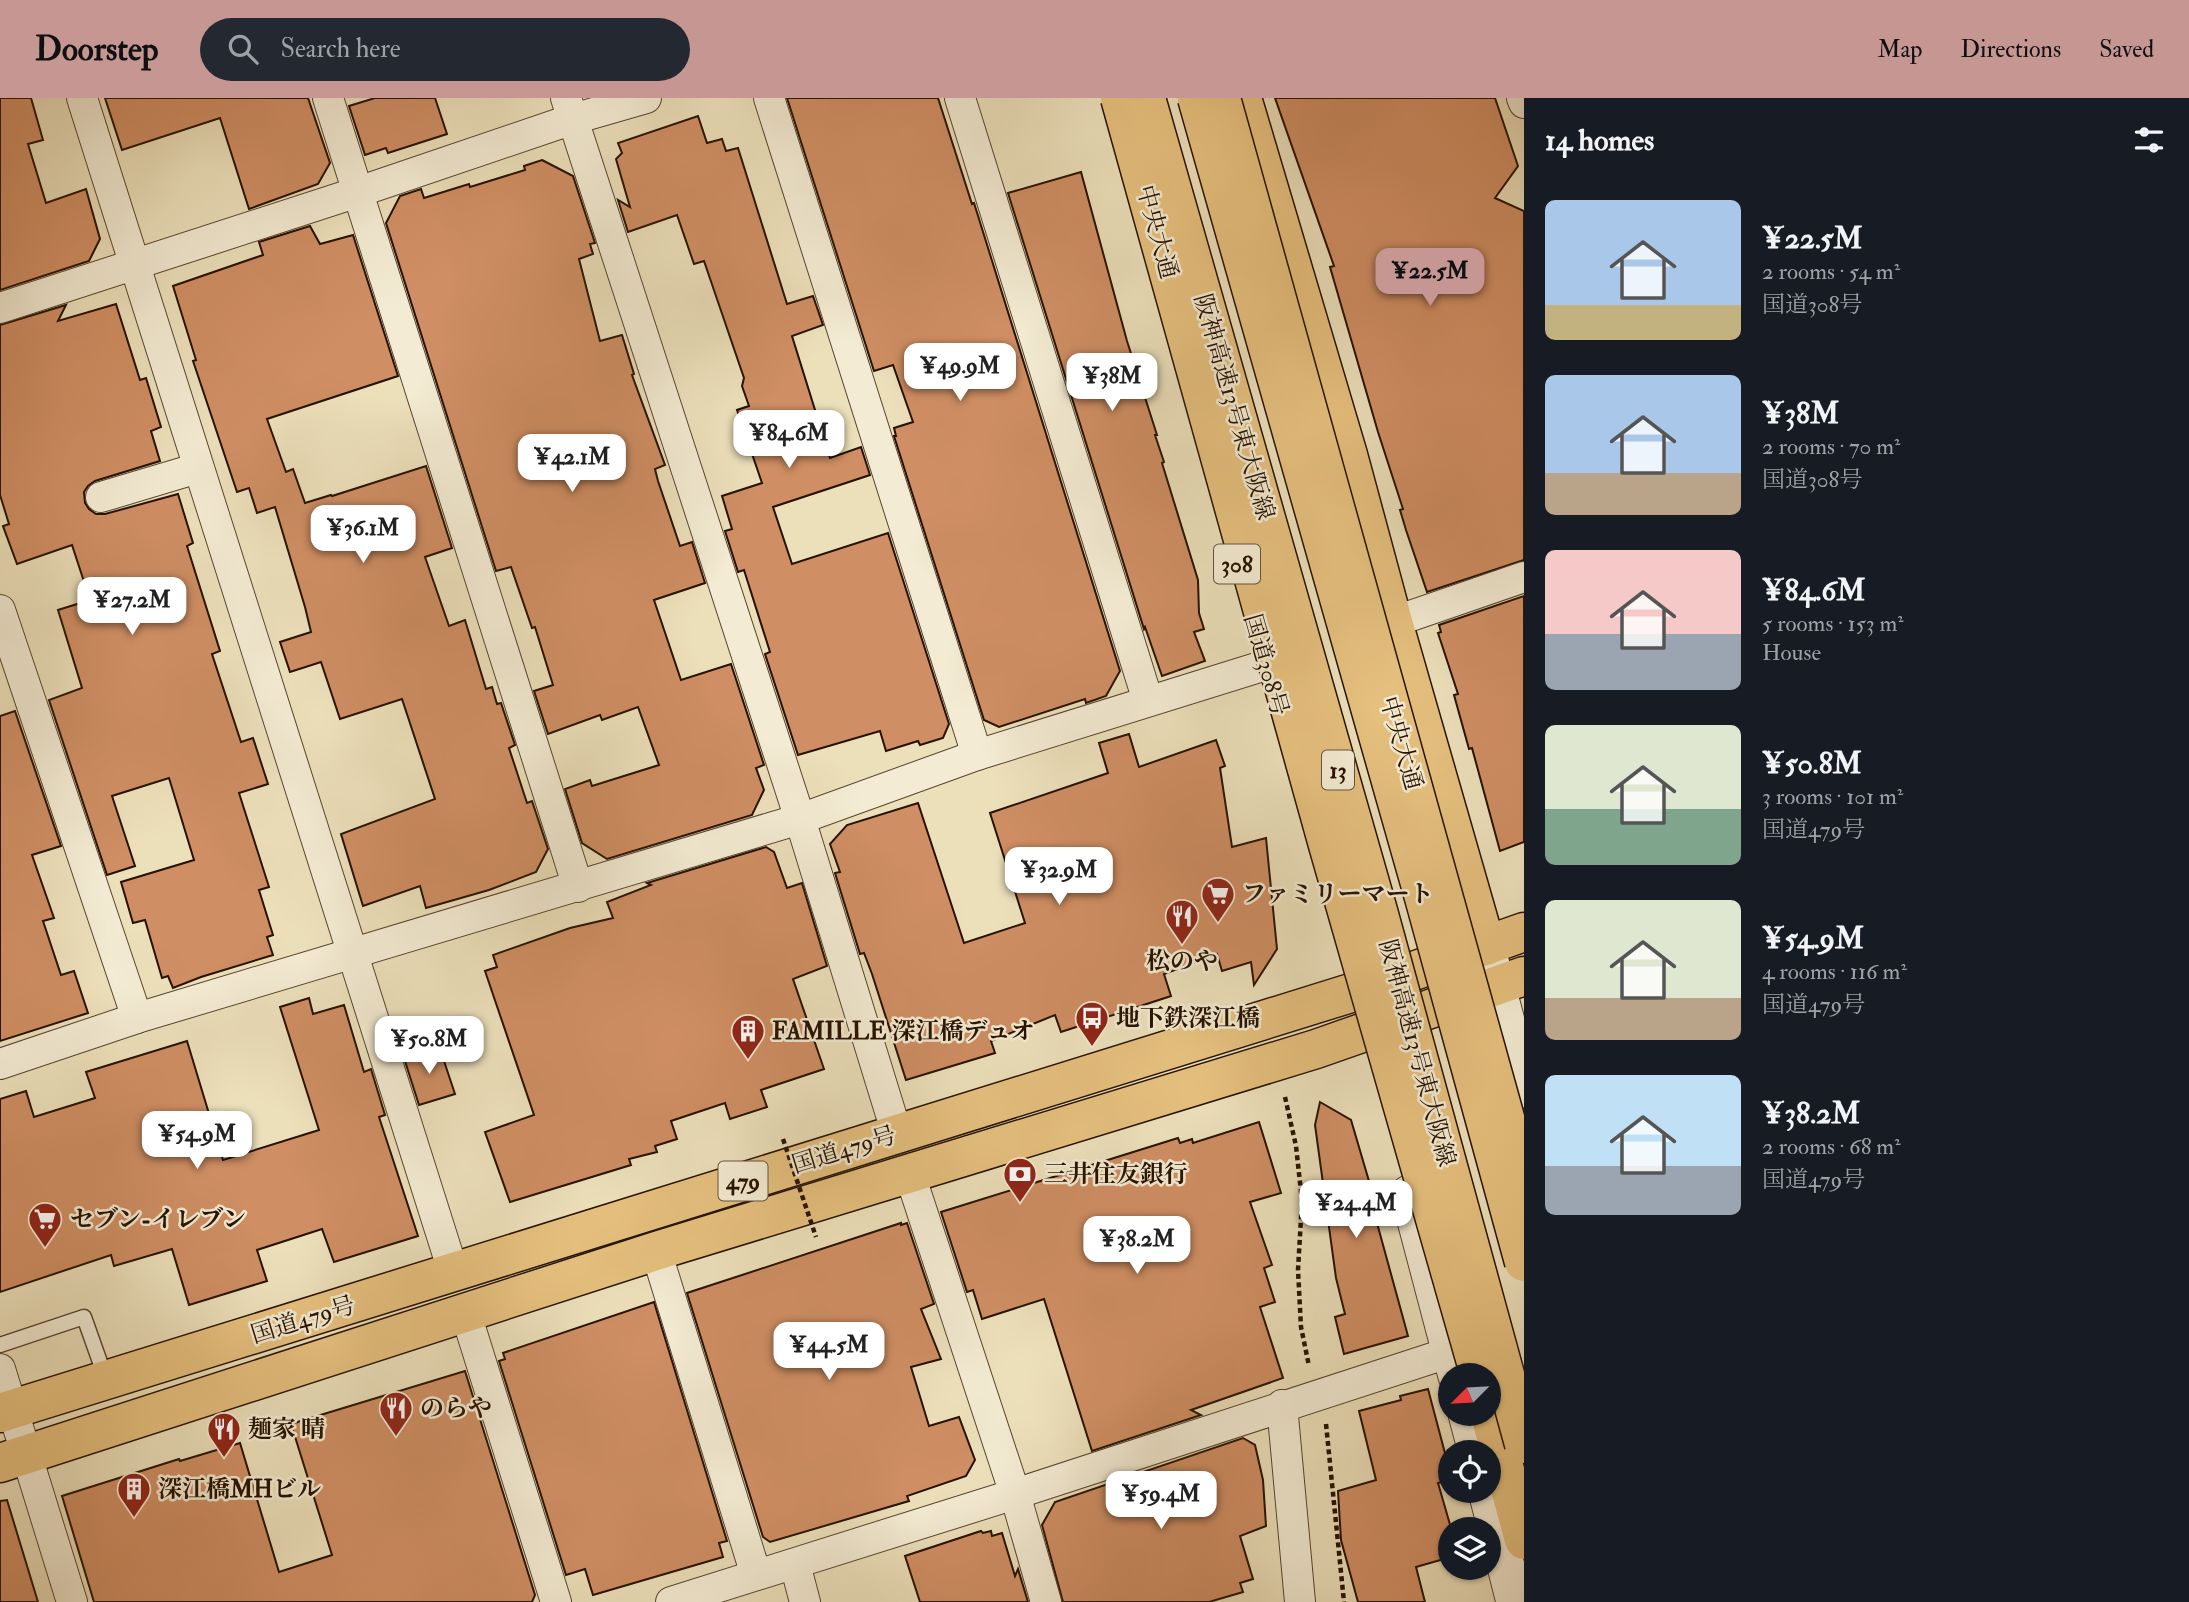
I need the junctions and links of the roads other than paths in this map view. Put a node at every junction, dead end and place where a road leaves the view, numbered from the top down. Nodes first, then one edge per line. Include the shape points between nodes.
1 (82, 98) edge
2 (328, 98) edge
3 (646, 98) edge
4 (769, 98) edge
5 (960, 98) edge
6 (1102, 98) edge
7 (1120, 98) edge
8 (1146, 98) edge
9 (1197, 98) edge
10 (1221, 98) edge
11 (1241, 98) edge
12 (569, 108) edge
13 (358, 192) junction
14 (135, 264) junction
15 (0, 308) edge
16 (198, 468) junction
17 (101, 497) dead end
18 (1524, 577) edge
19 (0, 610) edge
20 (1393, 622) junction
21 (1266, 665) junction
22 (1148, 701) junction
23 (977, 755) junction
24 (800, 819) junction
25 (578, 887) junction
26 (1524, 932) edge
27 (1486, 946) junction
28 (353, 955) junction
29 (1511, 981) edge
30 (1354, 992) junction
31 (137, 1018) junction
32 (1366, 1032) junction
33 (0, 1064) edge
34 (1524, 1089) edge
35 (897, 1134) junction
36 (909, 1172) junction
37 (1524, 1186) edge
38 (656, 1251) junction
39 (1524, 1262) edge
40 (454, 1274) junction
41 (465, 1311) junction
42 (0, 1345) edge
43 (1461, 1363) edge
44 (1461, 1363) edge
45 (0, 1369) edge
46 (1438, 1373) edge
47 (107, 1380) junction
48 (1296, 1401) junction
49 (7, 1411) edge
50 (1493, 1426) edge
51 (1524, 1444) edge
52 (13, 1459) edge
53 (1015, 1494) junction
54 (1490, 1503) edge
55 (1524, 1540) edge
56 (794, 1564) junction
57 (756, 1576) junction
58 (72, 1602) edge
59 (555, 1602) edge
60 (671, 1602) edge
61 (806, 1602) edge
62 (1046, 1602) edge
63 (1300, 1602) edge
64 (1515, 1602) edge

1 - 14 street
2 - 13 street
3 - 12 street
4 - 23 street
5 - 22 street
6 - 21 main road, 国道308号 / 308
7 - 43 main road, 中央大通, bridge via 1328,845
8 - 51 main road, 阪神高速13号東大阪線 / 13, bridge via 1375,897
9 - 39 main road, 阪神高速13号東大阪線 / 13, bridge
10 - 37 main road, 中央大通, bridge
11 - 20 main road
12 - 13 street
12 - 24 street
13 - 14 street
13 - 25 street
14 - 15 street
14 - 16 street
16 - 17 street
16 - 28 street
18 - 20 street
19 - 31 street
20 - 27 main road
21 - 22 street
21 - 30 main road, 国道308号 / 308
22 - 23 street
23 - 24 street
24 - 25 street
24 - 35 street
25 - 28 street
26 - 27 main road
27 - 29 street
27 - 30 main road, 国道479号 / 479
28 - 31 street
28 - 40 street
29 - 32 main road
29 - 34 street
30 - 32 main road, 国道308号 / 308
30 - 35 main road, 国道479号 / 479
31 - 33 street
32 - 36 main road, 国道479号 / 479
32 - 44 street
35 - 40 main road, 国道479号 / 479
36 - 38 main road, 国道479号 / 479
36 - 53 street
38 - 41 main road, 国道479号 / 479
38 - 57 street
40 - 47 main road, 国道479号 / 479
41 - 52 main road, 国道479号 / 479
41 - 59 street
42 - 47 lane via 84,1317
45 - 49 street
46 - 48 street
47 - 49 main road, 国道479号 / 479
48 - 53 street
48 - 63 street
49 - 52 street
50 - 55 main road
52 - 58 street
53 - 56 street
53 - 62 street
54 - 64 street
56 - 57 street
56 - 61 street
57 - 60 street

